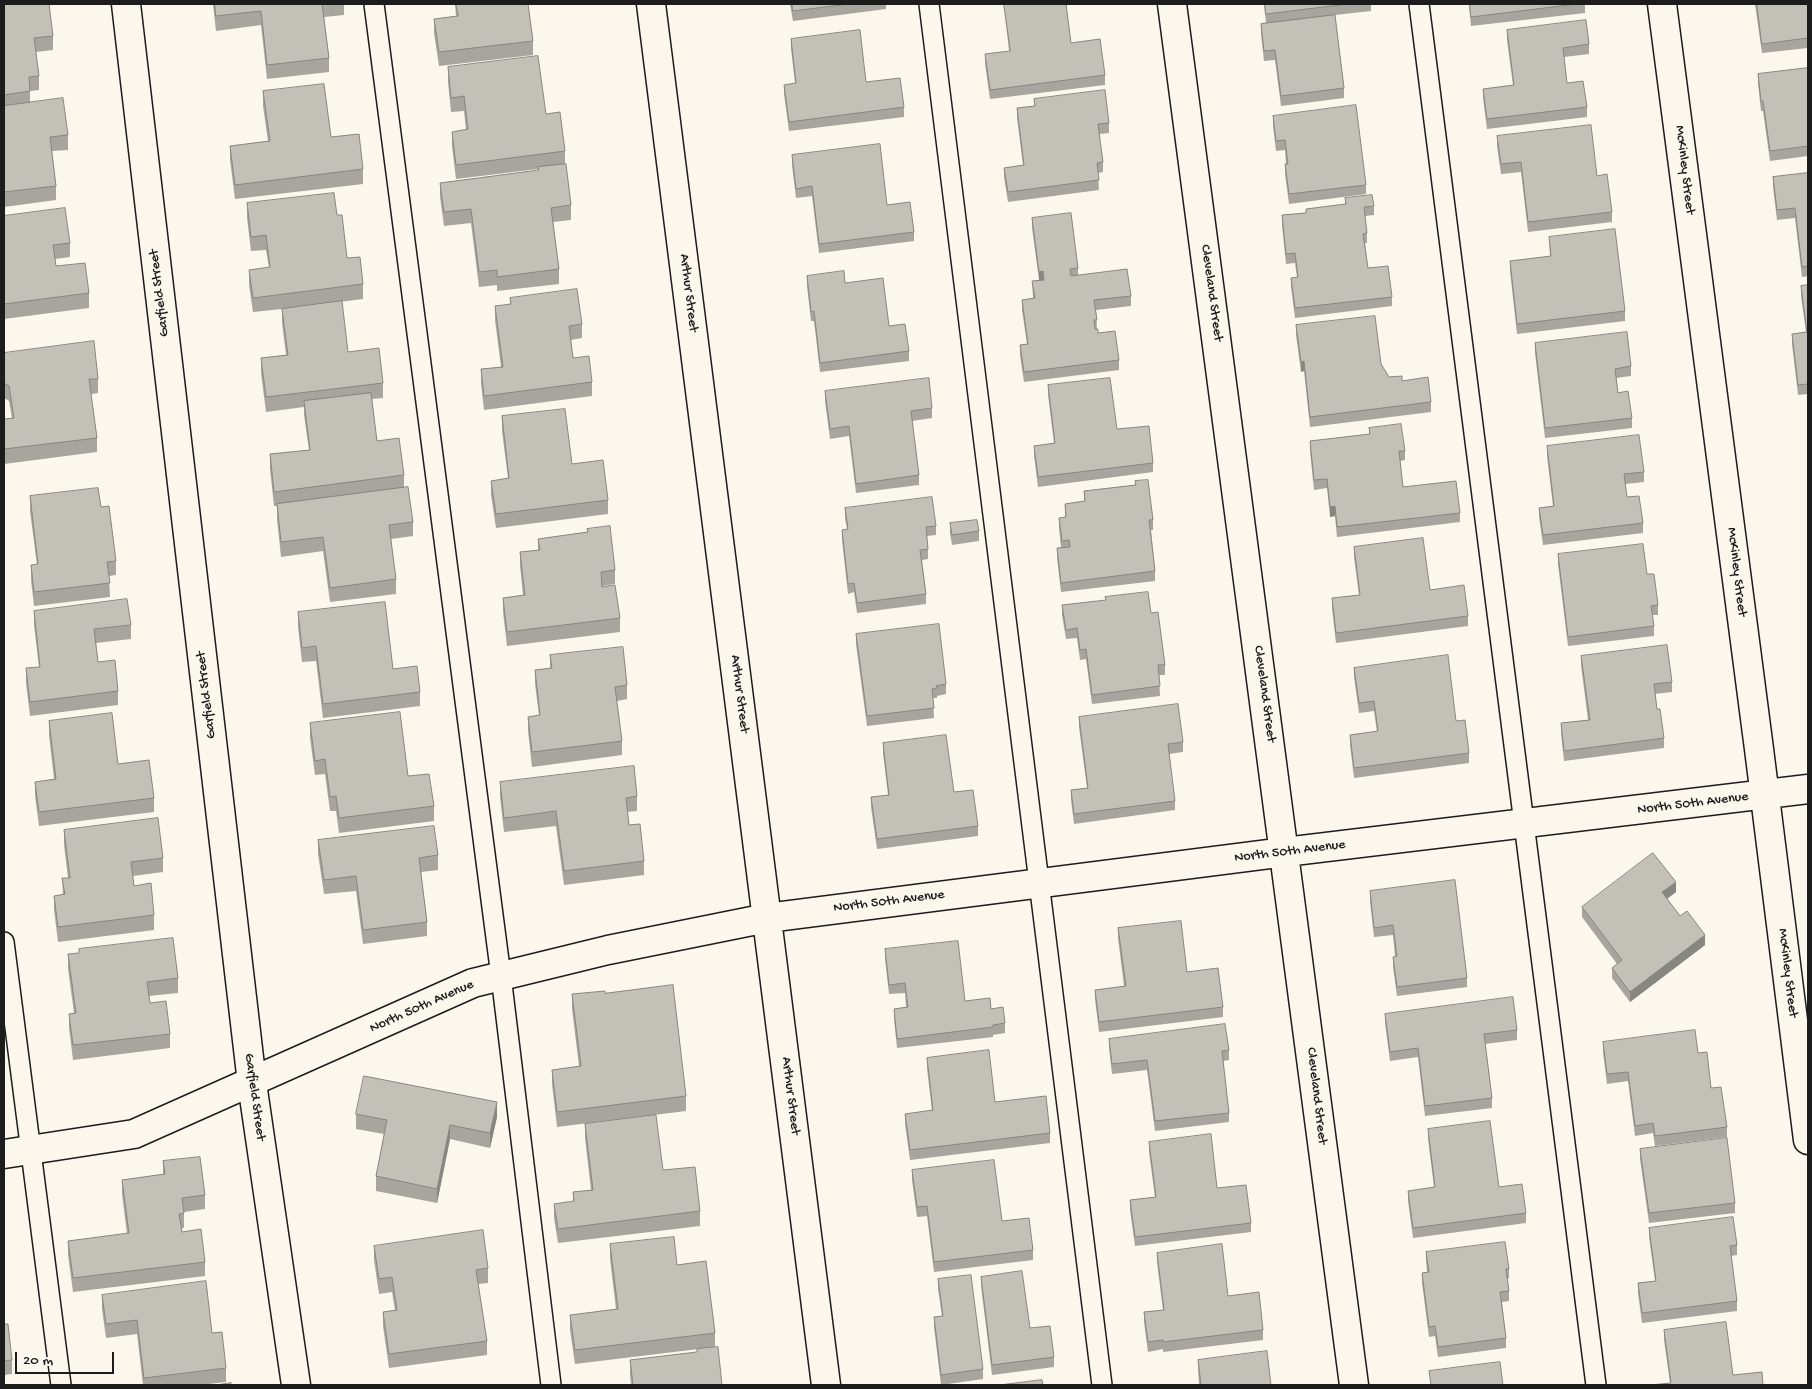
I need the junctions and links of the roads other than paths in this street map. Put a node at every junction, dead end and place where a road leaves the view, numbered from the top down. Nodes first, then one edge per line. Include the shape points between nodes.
1 (126, 4) edge
2 (374, 4) edge
3 (651, 4) edge
4 (929, 4) edge
5 (1172, 4) edge
6 (1419, 4) edge
7 (1662, 4) edge
8 (1808, 790) edge
9 (1765, 795) junction
10 (1525, 824) junction
11 (1284, 852) junction
12 (1038, 884) junction
13 (768, 918) junction
14 (4, 942) edge
15 (501, 976) junction
16 (252, 1083) junction
17 (1808, 1140) edge
18 (31, 1150) junction
19 (4, 1154) edge
20 (61, 1385) edge
21 (296, 1385) edge
22 (552, 1385) edge
23 (826, 1385) edge
24 (1102, 1385) edge
25 (1354, 1385) edge
26 (1596, 1385) edge

1 - 16 street, Garfield Street
2 - 15 lane
3 - 13 street, Arthur Street
4 - 12 lane
5 - 11 street, Cleveland Street
6 - 10 lane
7 - 9 street, McKinley Street
8 - 9 street, North 50th Avenue
9 - 10 street, North 50th Avenue
9 - 17 street, McKinley Street
10 - 11 street, North 50th Avenue
10 - 26 lane
11 - 12 street, North 50th Avenue
11 - 25 street, Cleveland Street
12 - 13 street, North 50th Avenue
12 - 24 lane
13 - 15 street, North 50th Avenue via 608,950
13 - 23 street, Arthur Street
14 - 18 lane
15 - 16 street, North 50th Avenue via 473,983
15 - 22 lane
16 - 18 street, North 50th Avenue via 134,1134
16 - 21 street, Garfield Street
18 - 19 street, North 50th Avenue
18 - 20 lane

